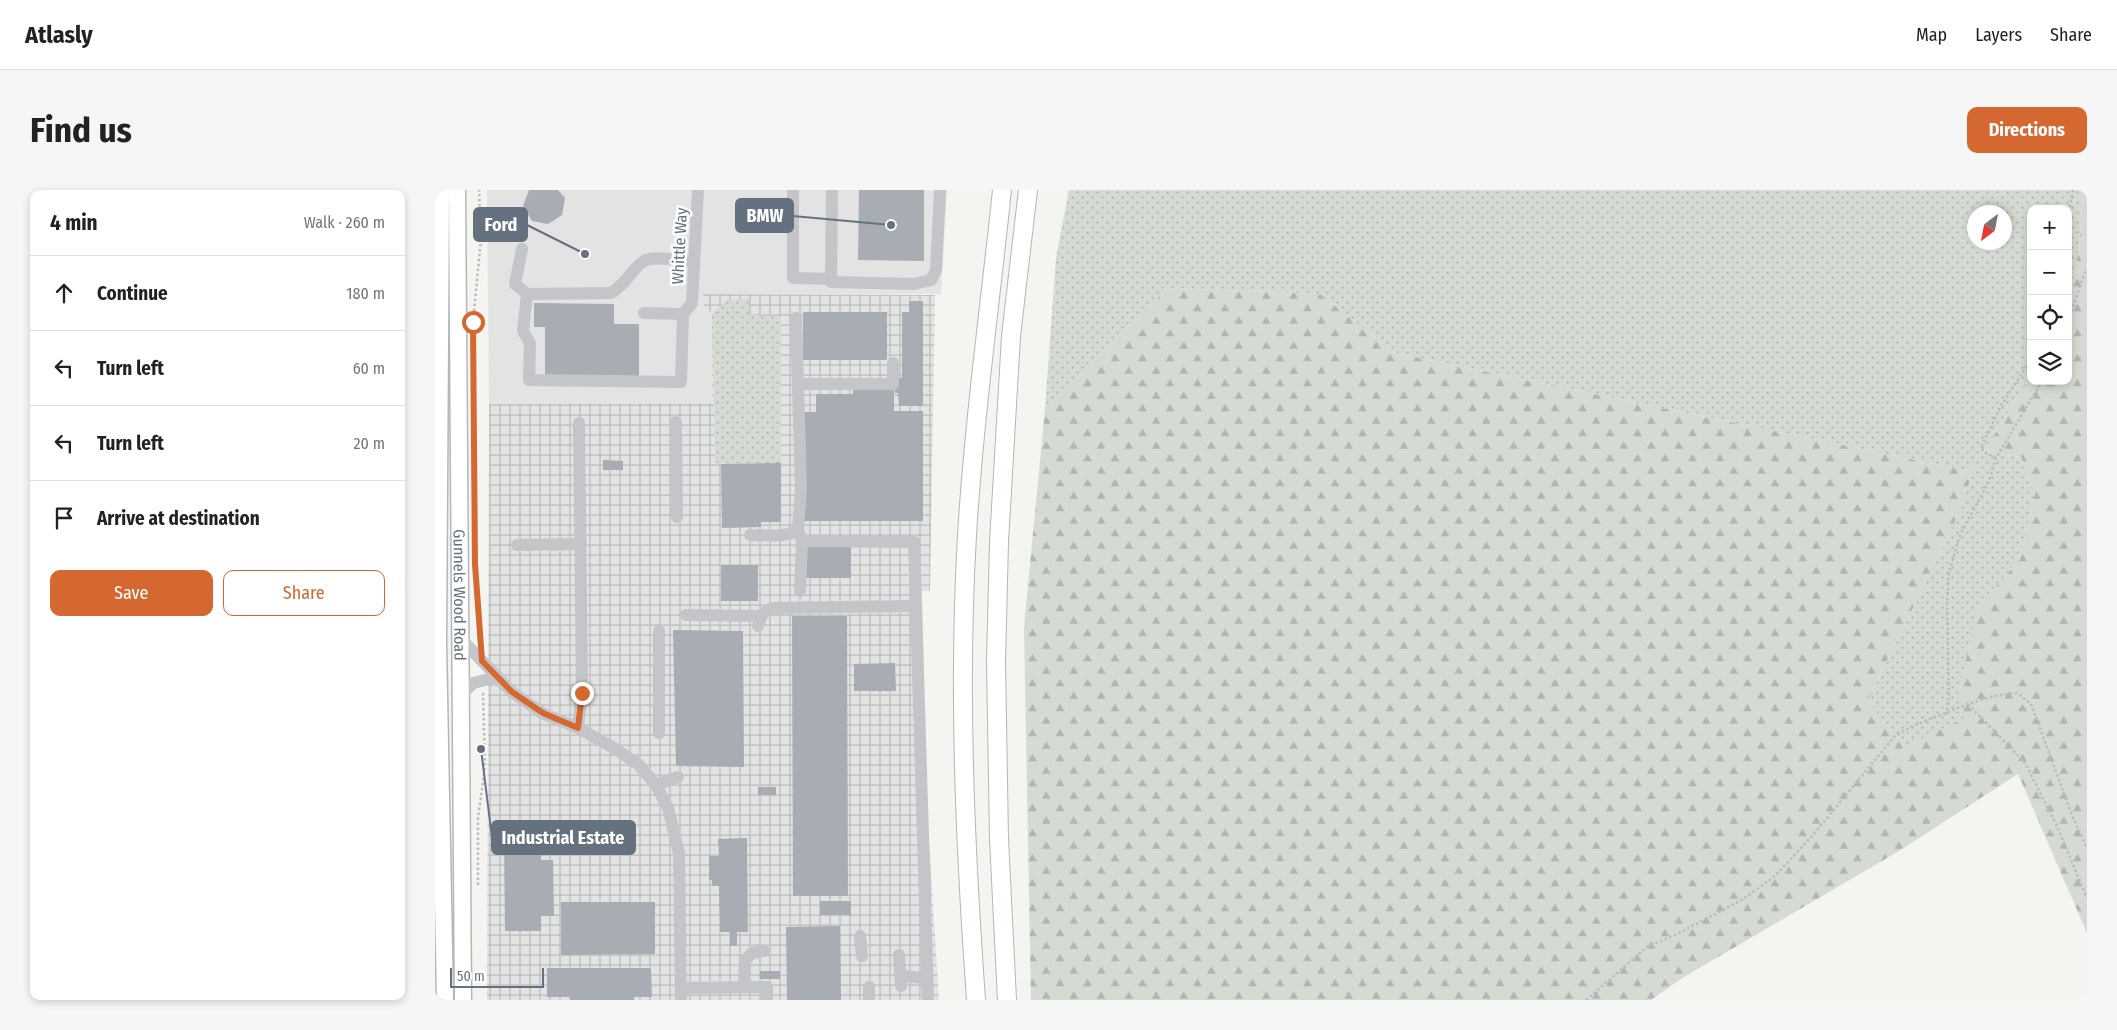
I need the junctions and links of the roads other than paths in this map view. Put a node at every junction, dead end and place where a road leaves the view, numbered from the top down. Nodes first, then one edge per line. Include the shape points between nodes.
1 (441, 190) edge
2 (457, 190) edge
3 (699, 190) edge
4 (793, 190) edge
5 (832, 190) edge
6 (940, 190) edge
7 (1002, 190) edge
8 (1029, 190) edge
9 (1033, 190) edge
10 (438, 213) edge
11 (1026, 217) junction
12 (522, 248) dead end
13 (694, 262) junction
14 (831, 279) junction
15 (527, 294) junction
16 (644, 313) dead end
17 (683, 314) junction
18 (796, 318) dead end
19 (438, 353) edge
20 (893, 363) dead end
21 (798, 384) junction
22 (676, 422) dead end
23 (579, 423) dead end
24 (677, 517) dead end
25 (750, 535) dead end
26 (800, 535) junction
27 (581, 544) junction
28 (517, 545) dead end
29 (800, 591) dead end
30 (915, 606) junction
31 (686, 616) dead end
32 (659, 631) dead end
33 (461, 639) junction
34 (498, 677) junction
35 (461, 695) junction
36 (578, 728) junction
37 (659, 733) dead end
38 (678, 777) dead end
39 (656, 785) junction
40 (439, 818) edge
41 (860, 936) dead end
42 (764, 951) dead end
43 (899, 955) dead end
44 (862, 956) dead end
45 (927, 978) junction
46 (744, 986) junction
47 (681, 994) edge
48 (445, 1000) edge
49 (463, 1000) edge
50 (767, 1000) edge
51 (928, 1000) edge
52 (976, 1000) edge
53 (1007, 1000) edge

1 - 10 main road, Gunnels Wood Road
2 - 33 main road, Gunnels Wood Road
3 - 13 street, Whittle Way
4 - 14 street via 793,278
5 - 14 street
6 - 14 street via 936,270 931,280 915,284 831,282
7 - 52 highway via 974,446 963,658 965,844
8 - 11 highway
9 - 11 highway
10 - 19 main road, Gunnels Wood Road
11 - 53 highway via 1011,336 996,661 999,839
12 - 15 street via 515,284
13 - 15 street via 653,258 644,261 623,286 611,293
13 - 17 street, Whittle Way via 693,303
15 - 17 street via 523,331 530,343 529,380 681,382
16 - 17 street
18 - 21 street
19 - 40 main road, Gunnels Wood Road
20 - 21 street via 893,384
21 - 26 street
22 - 24 street
23 - 27 street
25 - 26 street
26 - 29 street
26 - 30 street via 914,542
27 - 28 street
27 - 36 street via 582,693
30 - 31 street via 773,608 765,610 759,621
30 - 45 street
32 - 37 street
33 - 34 street
33 - 35 main road, Gunnels Wood Road
34 - 35 street via 482,679
34 - 36 street via 512,692 543,713
35 - 49 main road, Gunnels Wood Road
36 - 39 street via 637,764
38 - 39 street
39 - 47 street via 668,808 679,853
40 - 48 main road, Gunnels Wood Road
41 - 44 street
42 - 46 street via 752,952 745,960
43 - 45 street via 901,981
45 - 51 street
46 - 47 street
46 - 50 street via 767,987

